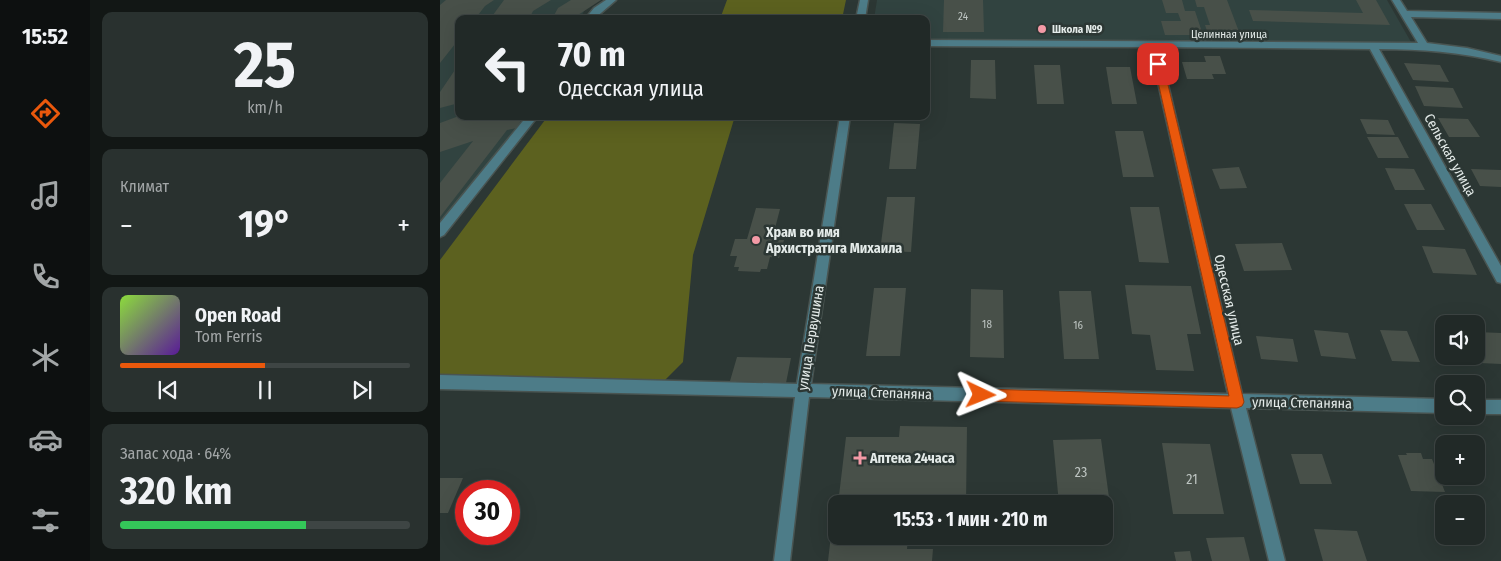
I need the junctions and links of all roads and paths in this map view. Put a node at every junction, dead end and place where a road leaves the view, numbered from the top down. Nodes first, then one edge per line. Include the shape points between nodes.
1 (612, 0) edge
2 (864, 0) edge
3 (1396, 0) edge
4 (1405, 14) junction
5 (593, 15) edge
6 (861, 15) edge
7 (1501, 16) edge
8 (930, 43) edge
9 (1154, 46) junction
10 (1373, 46) junction
11 (1424, 46) junction
12 (1501, 59) edge
13 (530, 120) edge
14 (844, 120) edge
15 (440, 232) edge
16 (1501, 278) edge
17 (440, 382) edge
18 (803, 390) junction
19 (1237, 402) junction
20 (1435, 406) edge
21 (1485, 407) edge
22 (1501, 407) edge
23 (782, 561) edge
24 (1277, 561) edge

1 - 5 street
2 - 6 street
3 - 4 street
4 - 7 street
4 - 11 street
8 - 9 street, Целинная улица
9 - 10 street, Целинная улица
9 - 19 street, Одесская улица
10 - 11 street, Целинная улица
10 - 16 street, Сельская улица
11 - 12 street, Целинная улица
13 - 15 street
14 - 18 street, улица Первушина
17 - 18 street, улица Степаняна
18 - 19 street, улица Степаняна
18 - 23 street, улица Первушина
19 - 20 street, улица Степаняна
19 - 24 street, Одесская улица
21 - 22 street

